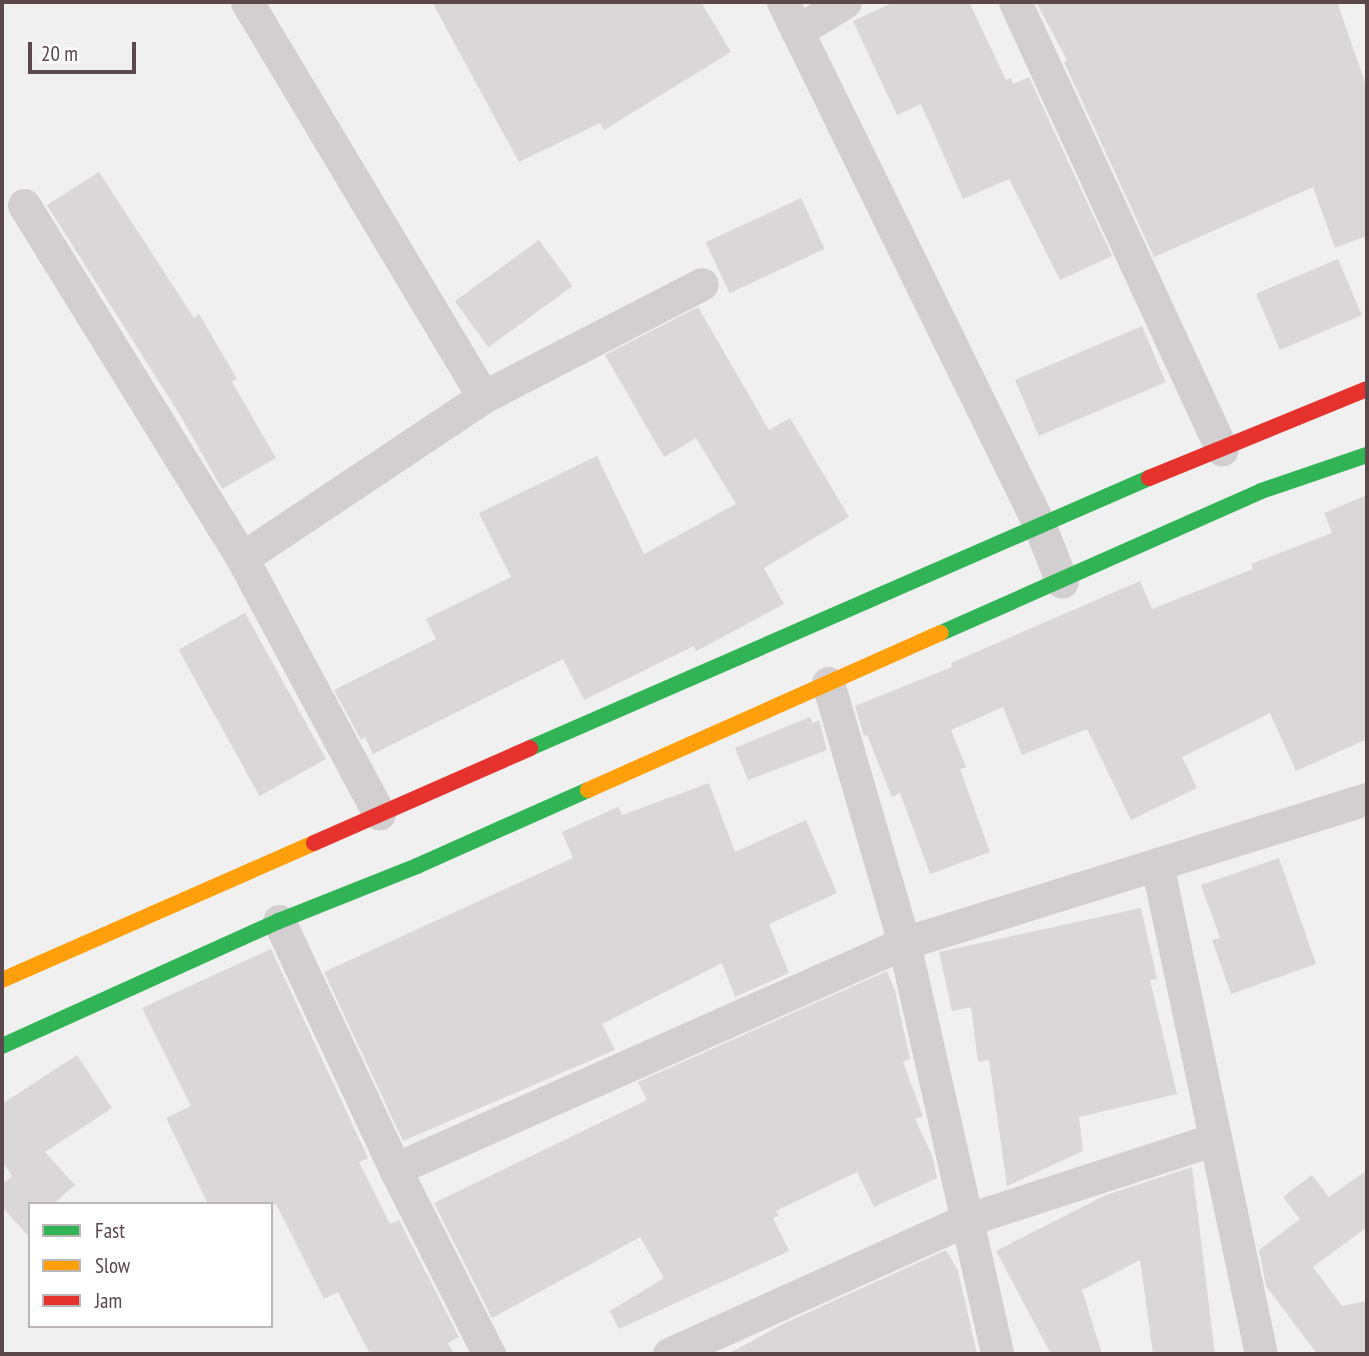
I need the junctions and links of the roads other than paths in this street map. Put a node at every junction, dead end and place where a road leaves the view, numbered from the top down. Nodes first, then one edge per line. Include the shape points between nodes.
1 (247, 2) edge
2 (845, 2) edge
3 (1014, 2) edge
4 (790, 16) edge
5 (24, 205) dead end
6 (702, 284) dead end
7 (1367, 388) edge
8 (483, 397) junction
9 (1222, 449) junction
10 (1367, 455) edge
11 (1039, 524) junction
12 (242, 558) junction
13 (1062, 582) junction
14 (828, 683) junction
15 (1367, 799) edge
16 (379, 814) junction
17 (1157, 864) junction
18 (279, 921) junction
19 (904, 943) junction
20 (2, 980) edge
21 (2, 1046) edge
22 (1215, 1139) junction
23 (395, 1169) junction
24 (966, 1220) junction
25 (489, 1354) edge
26 (669, 1354) edge
27 (997, 1354) edge
28 (1261, 1354) edge

1 - 8 street
2 - 4 street
3 - 9 street
4 - 11 street
5 - 12 street
6 - 8 street
7 - 9 main road
8 - 12 street
9 - 11 main road
10 - 13 main road via 1261,491
11 - 13 street
11 - 16 main road
12 - 16 street
13 - 14 main road
14 - 18 main road via 417,866
14 - 19 street
15 - 17 street
16 - 20 main road
17 - 19 street
17 - 22 street
18 - 21 main road
18 - 23 street
19 - 23 street
19 - 24 street
22 - 24 street
22 - 28 street
23 - 25 street
24 - 26 street
24 - 27 street

